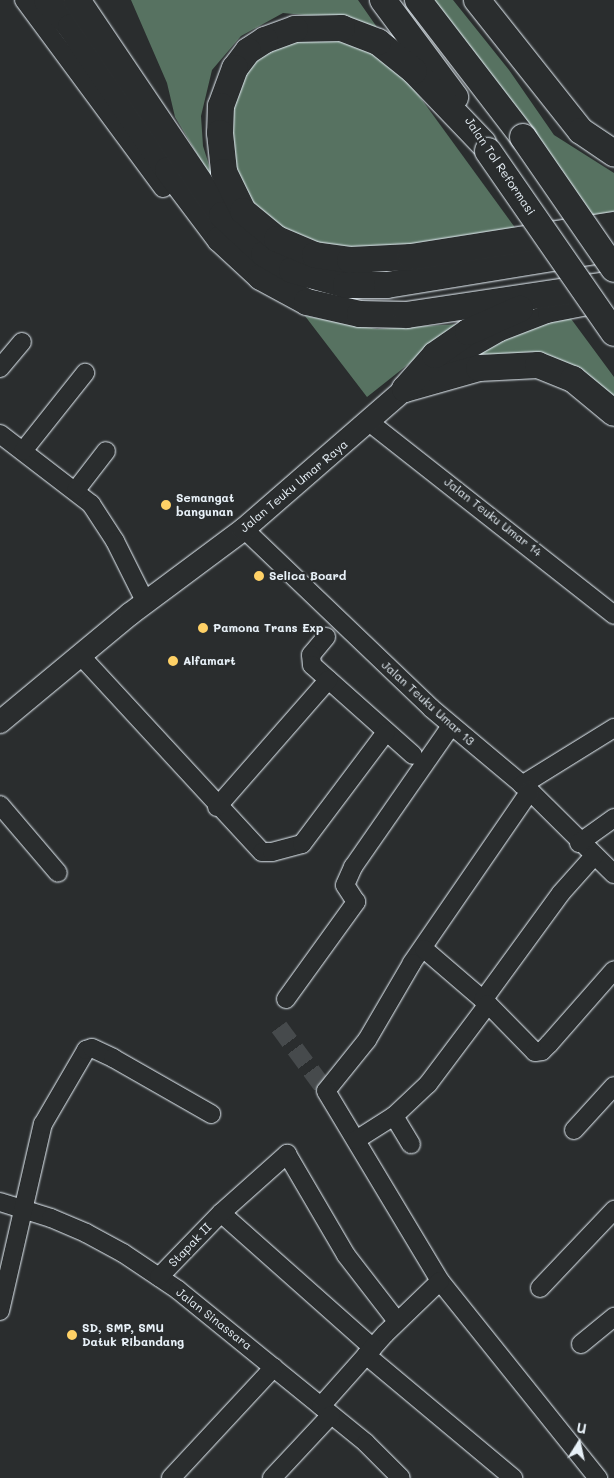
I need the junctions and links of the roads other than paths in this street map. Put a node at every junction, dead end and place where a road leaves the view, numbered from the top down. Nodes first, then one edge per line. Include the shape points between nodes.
1 (24, 0) edge
2 (47, 0) edge
3 (77, 0) edge
4 (383, 0) edge
5 (418, 0) edge
6 (477, 0) edge
7 (485, 147) junction
8 (614, 153) edge
9 (163, 188) dead end
10 (614, 225) edge
11 (614, 248) edge
12 (611, 285) edge
13 (614, 333) edge
14 (22, 342) dead end
15 (0, 368) edge
16 (86, 373) dead end
17 (406, 389) junction
18 (614, 413) edge
19 (369, 422) junction
20 (0, 434) edge
21 (23, 451) junction
22 (106, 451) dead end
23 (76, 490) junction
24 (244, 529) junction
25 (146, 603) junction
26 (614, 615) edge
27 (326, 637) dead end
28 (80, 655) junction
29 (328, 680) junction
30 (0, 722) edge
31 (451, 726) junction
32 (614, 728) edge
33 (386, 732) junction
34 (413, 755) dead end
35 (526, 788) junction
36 (0, 805) edge
37 (218, 807) junction
38 (614, 818) edge
39 (579, 843) junction
40 (594, 856) junction
41 (58, 873) dead end
42 (614, 874) edge
43 (424, 949) junction
44 (614, 970) edge
45 (286, 999) dead end
46 (486, 1002) junction
47 (614, 1086) edge
48 (211, 1114) dead end
49 (394, 1116) junction
50 (574, 1130) dead end
51 (356, 1140) junction
52 (411, 1144) dead end
53 (0, 1202) edge
54 (23, 1208) junction
55 (614, 1210) edge
56 (222, 1213) junction
57 (158, 1277) junction
58 (440, 1281) junction
59 (540, 1288) dead end
60 (0, 1311) edge
61 (614, 1317) edge
62 (397, 1321) junction
63 (581, 1344) dead end
64 (370, 1351) junction
65 (274, 1367) junction
66 (326, 1410) junction
67 (171, 1478) edge
68 (272, 1478) edge
69 (401, 1478) edge
70 (513, 1478) edge
71 (598, 1478) edge

1 - 9 street
2 - 12 highway via 71,27 168,170 220,239 261,277 307,302 360,314 406,314
3 - 11 highway via 222,215 264,254 292,270 346,285 386,286
4 - 7 highway, Jalan Tol Reformasi via 446,83
5 - 12 highway, bridge via 523,137
6 - 8 highway via 581,131
7 - 10 highway via 414,71 378,42 342,28 295,29 265,40 248,51 235,68 221,106 224,172 243,211 277,239 315,255 350,260 411,257
7 - 13 highway, Jalan Tol Reformasi, bridge
12 - 17 highway via 518,309 468,332 435,355
14 - 15 street
16 - 21 street
17 - 18 highway via 479,368 523,363 538,365 573,379
17 - 19 main road, Jalan Teuku Umar Raya
19 - 24 main road, Jalan Teuku Umar Raya
19 - 26 street, Jalan Teuku Umar 14
20 - 21 street
21 - 23 street
22 - 23 street
23 - 25 street via 100,516
24 - 25 main road, Jalan Teuku Umar Raya
24 - 31 street, Jalan Teuku Umar 13
25 - 28 main road, Jalan Teuku Umar Raya
27 - 29 street via 311,655 310,662
28 - 30 main road, Jalan Teuku Umar Raya
28 - 37 street
29 - 33 street
29 - 37 street
31 - 35 street, Jalan Teuku Umar 13
31 - 45 street via 353,867 345,885 356,902
32 - 35 street
33 - 34 street
33 - 37 street via 306,840 298,846 262,852
35 - 39 street, Jalan Teuku Umar 13
35 - 43 street
36 - 41 street
38 - 39 street
39 - 40 street, Jalan Teuku Umar 13
40 - 42 street, Jalan Teuku Umar 13
40 - 46 street via 561,893
43 - 46 street
43 - 51 street via 367,1040 326,1091
44 - 46 street via 561,1032 538,1052
46 - 49 street via 428,1084
47 - 50 street
48 - 54 street via 125,1064 88,1049 45,1120
49 - 51 street
49 - 52 street
51 - 58 street
53 - 54 street, Jalan Sinassara
54 - 57 street, Jalan Sinassara via 86,1233 123,1252
54 - 60 street
55 - 59 street
56 - 57 street, Stapak II
56 - 62 street, Stapak II via 287,1154 346,1255
56 - 64 street
57 - 65 street, Jalan Sinassara
58 - 62 street
58 - 71 street
61 - 63 street
62 - 64 street
64 - 66 street
64 - 70 street
65 - 66 street, Jalan Sinassara
65 - 67 street
66 - 68 street
66 - 69 street, Jalan Sinassara

